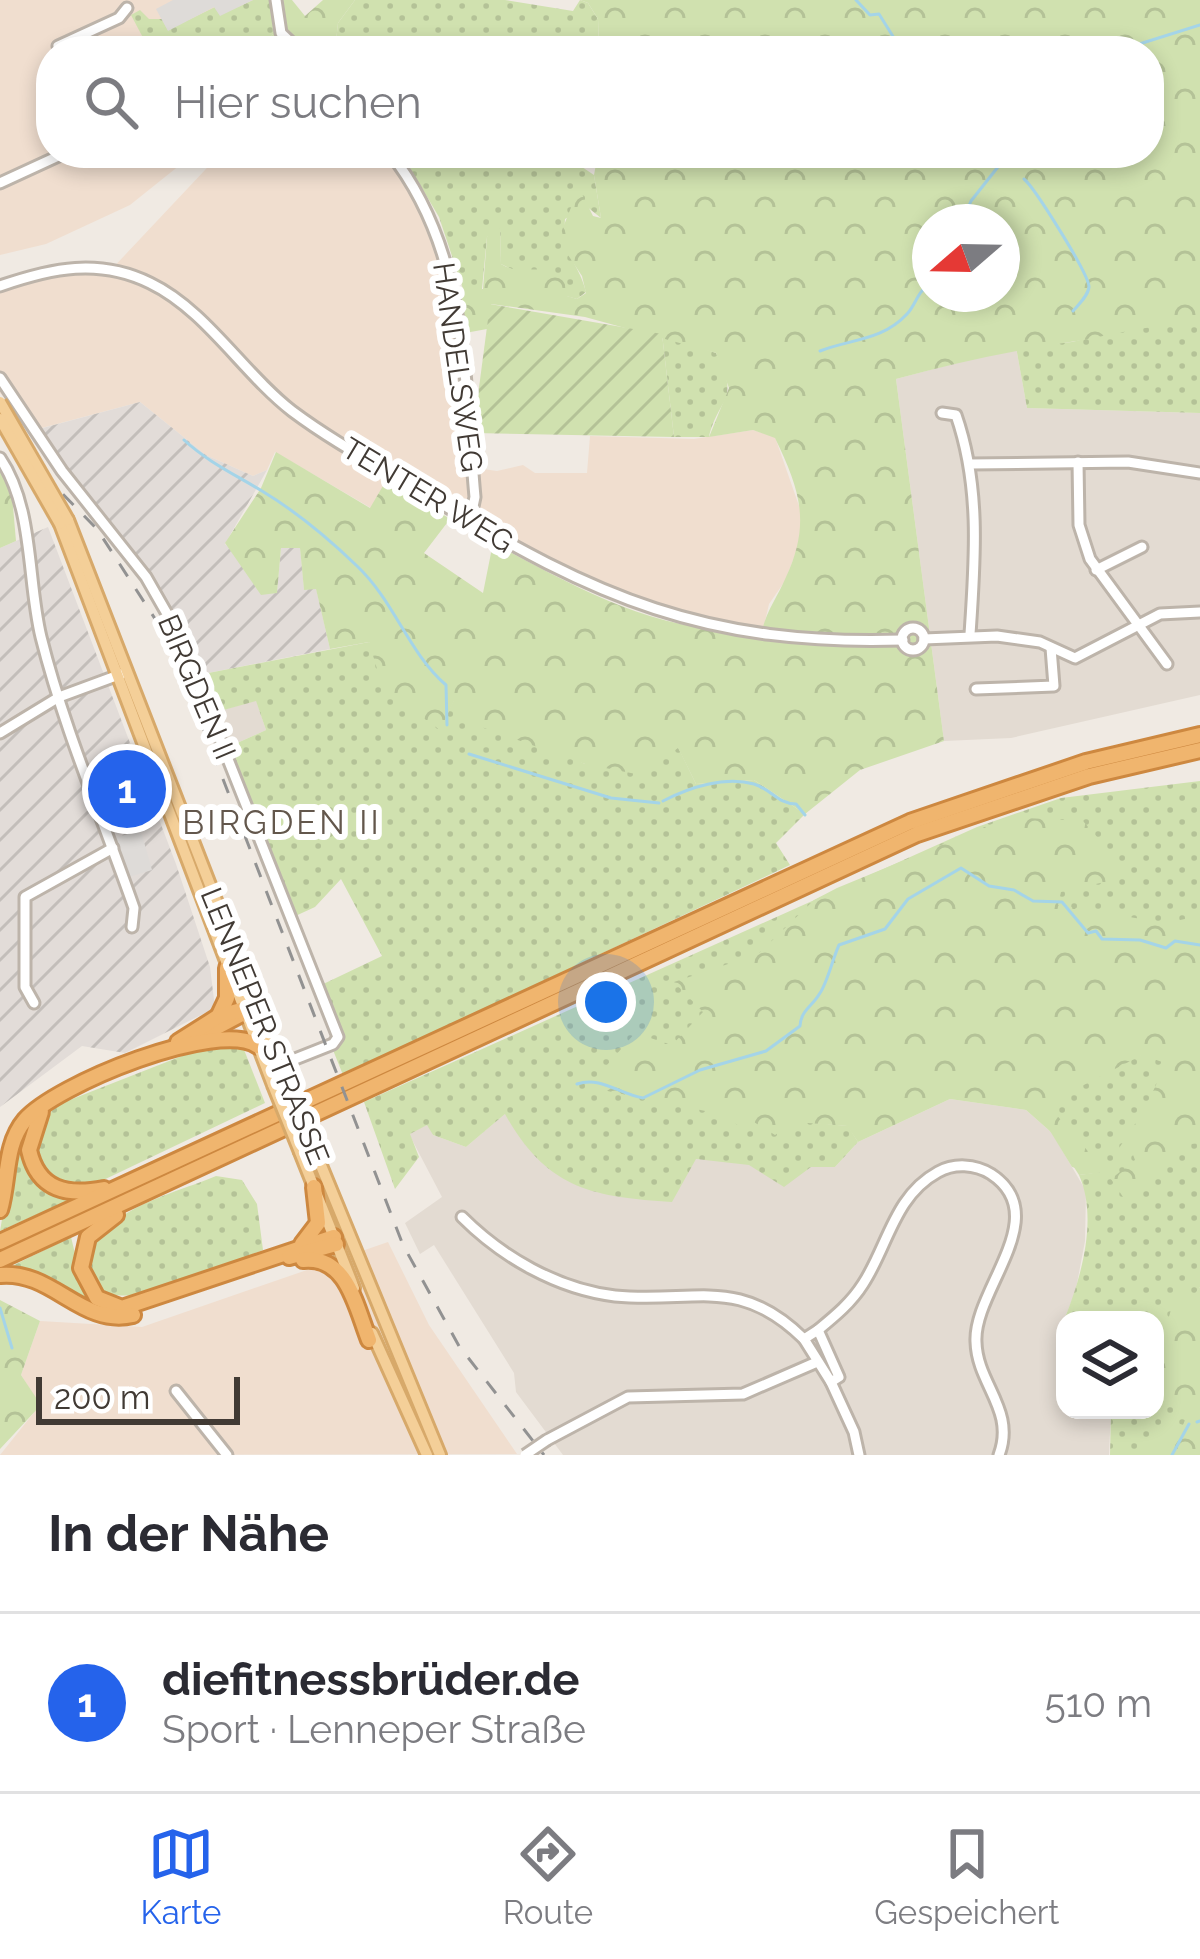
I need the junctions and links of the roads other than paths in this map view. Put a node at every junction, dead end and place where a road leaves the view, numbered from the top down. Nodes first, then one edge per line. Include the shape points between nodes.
1 (276, 0) edge
2 (128, 8) dead end
3 (79, 36) edge
4 (285, 36) edge
5 (36, 166) edge
6 (401, 168) edge
7 (0, 183) edge
8 (0, 286) edge
9 (0, 378) edge
10 (0, 402) edge
11 (942, 413) dead end
12 (0, 419) edge
13 (0, 458) edge
14 (1078, 462) junction
15 (970, 464) junction
16 (1200, 473) edge
17 (470, 521) junction
18 (64, 522) junction
19 (1142, 547) dead end
20 (1096, 570) junction
21 (1200, 612) edge
22 (1138, 624) junction
23 (970, 634) junction
24 (1051, 648) junction
25 (1167, 664) dead end
26 (121, 674) junction
27 (976, 689) dead end
28 (59, 697) junction
29 (0, 734) edge
30 (1200, 735) edge
31 (1200, 750) edge
32 (113, 848) junction
33 (132, 927) dead end
34 (226, 968) junction
35 (34, 1003) dead end
36 (248, 1009) junction
37 (219, 1016) junction
38 (194, 1042) junction
39 (175, 1046) junction
40 (258, 1046) junction
41 (280, 1065) junction
42 (280, 1083) junction
43 (49, 1102) junction
44 (127, 1184) junction
45 (158, 1186) junction
46 (314, 1187) junction
47 (0, 1210) edge
48 (462, 1217) dead end
49 (339, 1239) junction
50 (0, 1242) edge
51 (302, 1244) junction
52 (282, 1258) junction
53 (0, 1260) edge
54 (0, 1275) edge
55 (818, 1330) junction
56 (804, 1339) junction
57 (373, 1343) junction
58 (817, 1362) junction
59 (831, 1382) junction
60 (176, 1391) dead end
61 (227, 1455) edge
62 (425, 1455) edge
63 (440, 1455) edge
64 (525, 1455) edge
65 (859, 1455) edge
66 (999, 1455) edge

1 - 4 street
2 - 3 street
5 - 7 street
6 - 17 street, HANDELSWEG via 423,201 452,278 475,497
8 - 17 street, TENTER WEG via 85,266 149,282 296,413
9 - 41 street, BIRGDEN II via 178,633 337,1036
10 - 18 main road, LENNEPER STRASSE, bridge
11 - 15 street via 957,417
12 - 18 main road, LENNEPER STRASSE, bridge
13 - 28 street via 20,503 34,607
14 - 15 street
14 - 16 street
14 - 20 street via 1079,525
15 - 23 street
17 - 23 street, TENTER WEG via 582,583 684,620 809,641 903,640 911,629 924,638
18 - 26 main road, LENNEPER STRASSE
19 - 20 street
20 - 22 street
21 - 22 street via 1171,611
22 - 24 street via 1078,658
22 - 25 street
23 - 24 street
24 - 27 street via 1054,686
26 - 28 street
26 - 34 main road, LENNEPER STRASSE
26 - 36 main road, LENNEPER STRASSE
28 - 29 street
28 - 32 street
30 - 44 highway via 1086,762 910,822
31 - 45 highway via 1071,781 917,834
32 - 33 street via 134,908
32 - 35 street via 26,898 25,987
34 - 36 main road, LENNEPER STRASSE
34 - 37 highway
36 - 37 highway
36 - 38 highway
36 - 40 main road, LENNEPER STRASSE
36 - 41 main road, LENNEPER STRASSE
37 - 39 highway
38 - 39 highway
38 - 40 highway via 233,1036
39 - 43 highway
40 - 42 main road, LENNEPER STRASSE
41 - 42 main road, LENNEPER STRASSE
42 - 46 main road, LENNEPER STRASSE, bridge
42 - 49 main road, LENNEPER STRASSE, bridge via 313,1146
43 - 44 highway via 30,1138 41,1178 72,1193
43 - 47 highway via 14,1137
44 - 50 highway
45 - 51 highway via 86,1241 84,1279 112,1306 138,1307
45 - 53 highway
46 - 49 main road, LENNEPER STRASSE
46 - 51 highway via 318,1223
48 - 56 street via 514,1258 578,1288 628,1297 733,1296 776,1313
49 - 51 highway
49 - 52 highway
49 - 57 main road, LENNEPER STRASSE
49 - 63 main road, LENNEPER STRASSE
52 - 54 highway via 114,1318 40,1280
52 - 57 highway via 334,1266
55 - 56 street
55 - 59 street via 839,1376
55 - 66 street via 856,1294 898,1210 927,1180 956,1166 993,1175 1015,1217 975,1336 1003,1416
56 - 58 street
57 - 62 main road, LENNEPER STRASSE
58 - 59 street
58 - 64 street, bridge via 748,1394 631,1396
59 - 65 street
60 - 61 street

